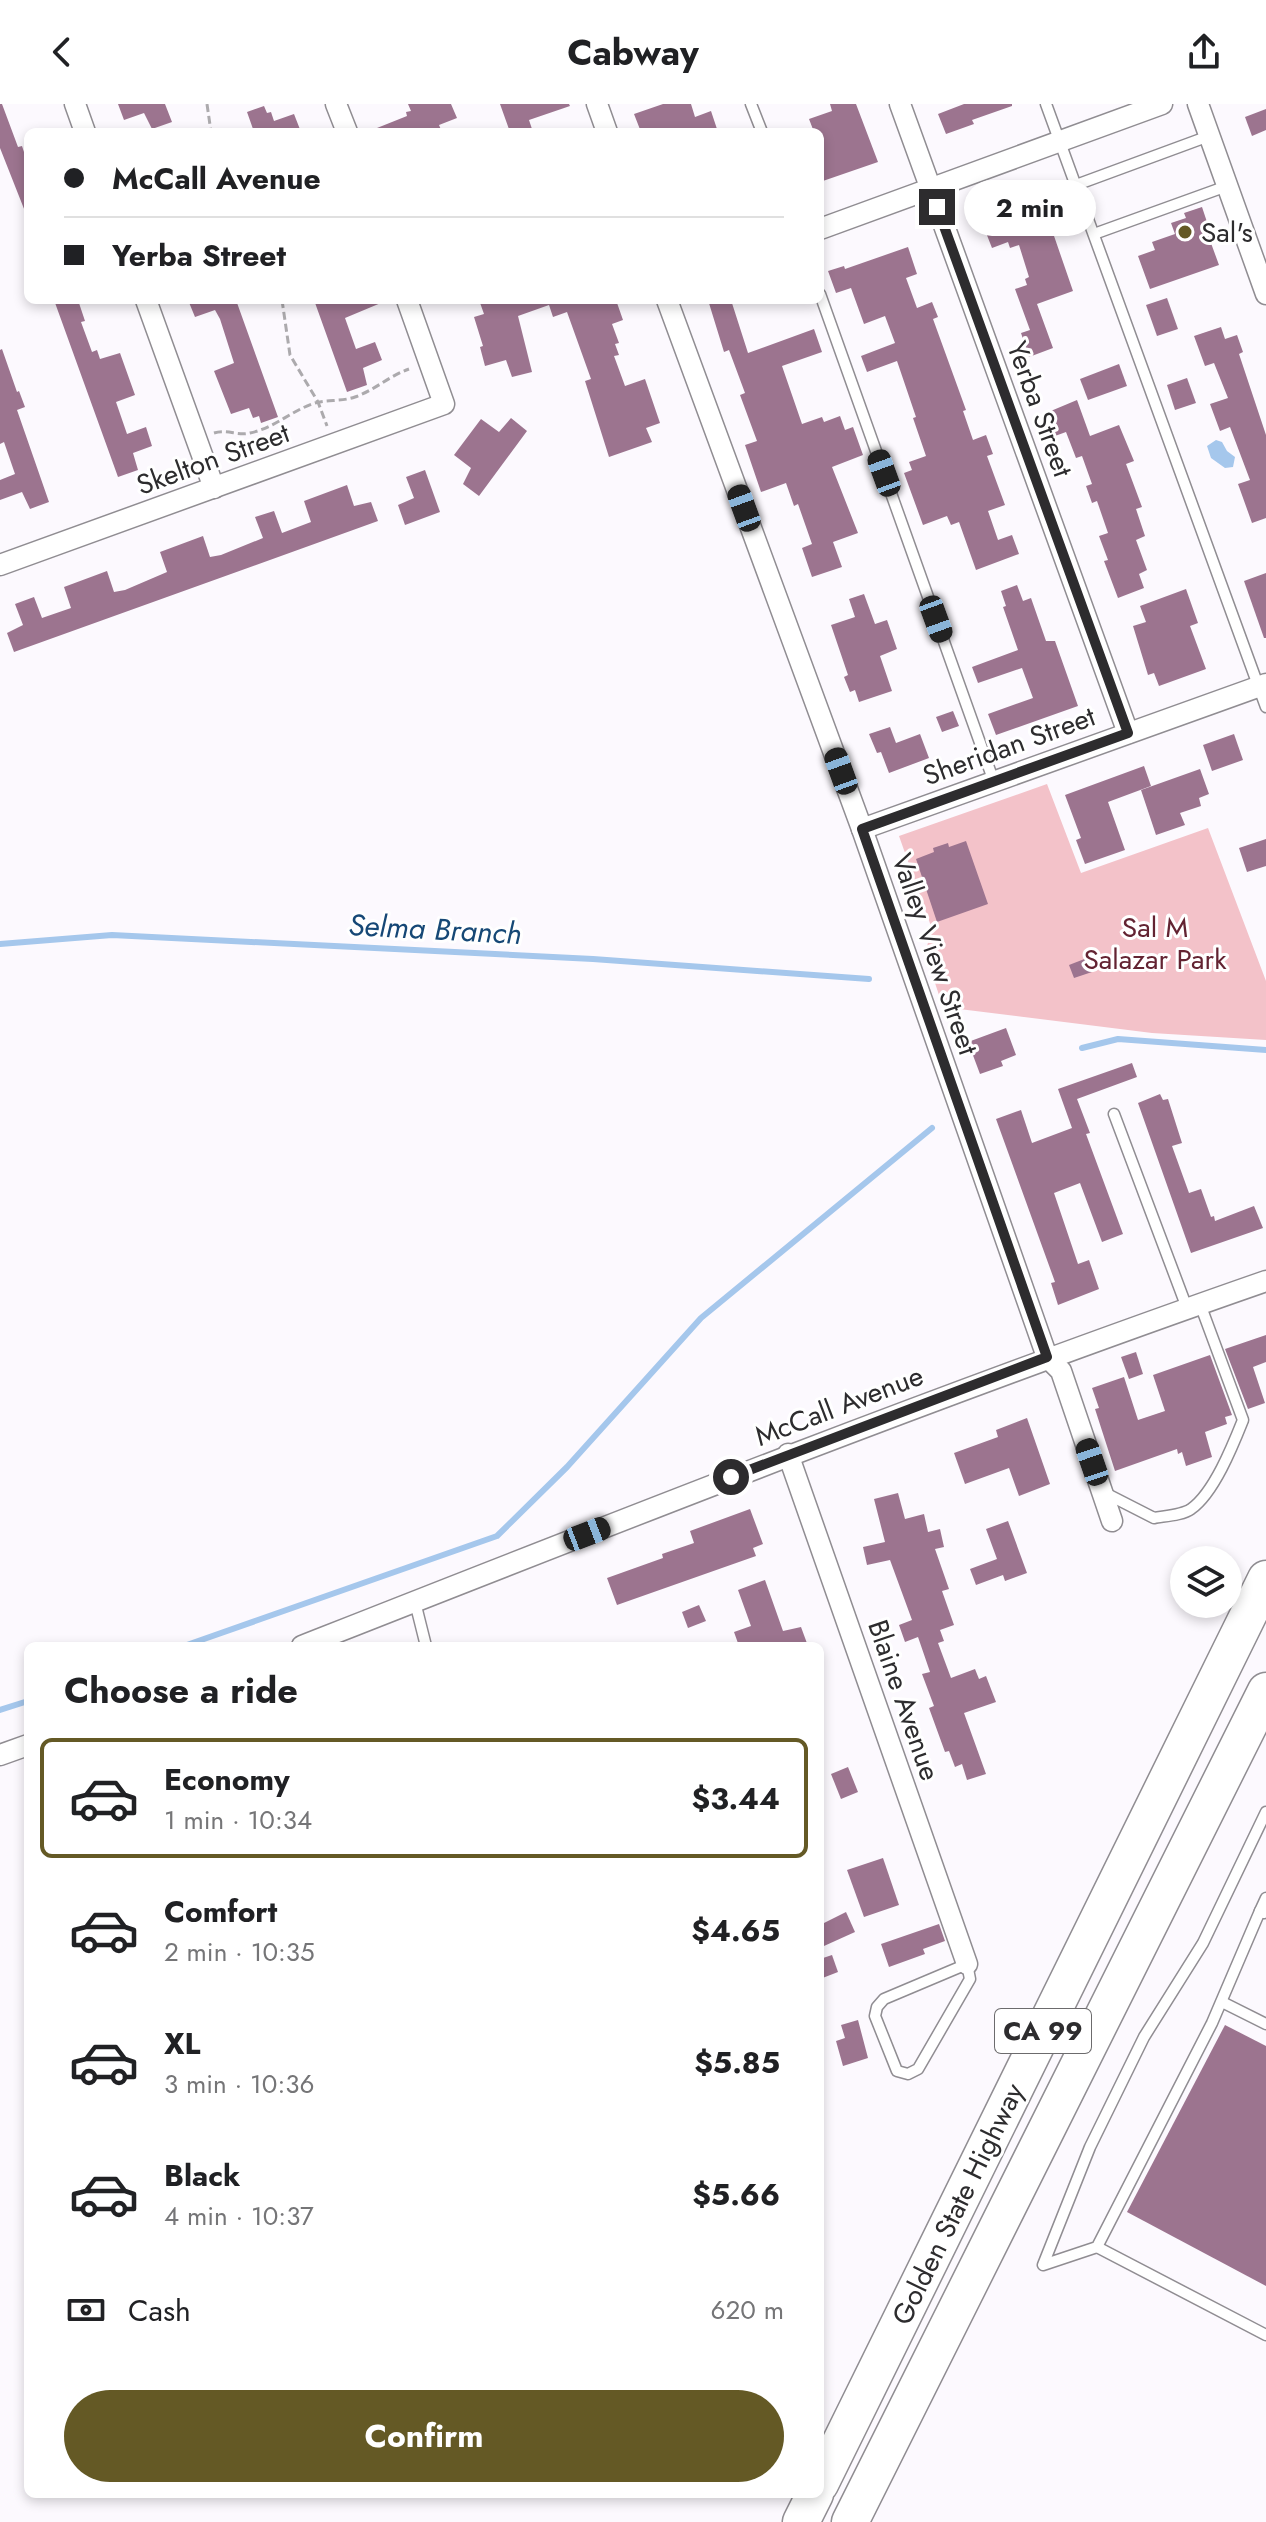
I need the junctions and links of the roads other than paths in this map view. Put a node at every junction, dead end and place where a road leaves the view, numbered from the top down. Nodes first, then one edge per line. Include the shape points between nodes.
1 (75, 104) edge
2 (336, 104) edge
3 (597, 104) edge
4 (751, 104) edge
5 (900, 104) edge
6 (1046, 104) edge
7 (1162, 104) edge
8 (1198, 104) edge
9 (84, 128) edge
10 (345, 128) edge
11 (606, 128) edge
12 (760, 128) edge
13 (1209, 136) junction
14 (1060, 141) junction
15 (1076, 185) junction
16 (1227, 186) junction
17 (930, 189) junction
18 (824, 228) edge
19 (1094, 234) junction
20 (1266, 294) edge
21 (147, 304) edge
22 (408, 304) edge
23 (668, 304) edge
24 (824, 304) edge
25 (214, 488) junction
26 (0, 565) edge
27 (1262, 685) edge
28 (1266, 707) edge
29 (1128, 733) junction
30 (994, 782) junction
31 (862, 829) junction
32 (1114, 1114) dead end
33 (1266, 1281) edge
34 (1194, 1306) junction
35 (1047, 1357) junction
36 (788, 1454) junction
37 (1102, 1492) junction
38 (1112, 1521) dead end
39 (1266, 1579) edge
40 (415, 1602) junction
41 (312, 1642) edge
42 (425, 1642) edge
43 (1266, 1691) edge
44 (24, 1746) edge
45 (0, 1755) edge
46 (1266, 1812) edge
47 (1266, 1898) edge
48 (1263, 1913) edge
49 (967, 1964) junction
50 (1222, 2002) junction
51 (1266, 2024) edge
52 (1097, 2247) junction
53 (1266, 2335) edge
54 (824, 2476) edge
55 (813, 2498) edge
56 (801, 2522) edge
57 (850, 2522) edge

1 - 9 street
2 - 10 street
3 - 11 street
4 - 12 lane
5 - 17 street, Yerba Street
6 - 14 lane
7 - 14 street
8 - 13 street
13 - 15 lane
13 - 16 street
14 - 15 lane
14 - 17 street
15 - 19 lane
16 - 19 lane
16 - 20 street
17 - 18 street
17 - 29 street, Yerba Street
19 - 27 lane
21 - 25 street
22 - 25 street, Skelton Street via 444,404
23 - 31 street, Valley View Street
24 - 30 lane
25 - 26 street, Skelton Street
27 - 28 lane
27 - 29 street, Sheridan Street
29 - 30 street, Sheridan Street
30 - 31 street, Sheridan Street
31 - 35 street, Valley View Street
32 - 34 lane
33 - 34 street, McCall Avenue
34 - 35 street, McCall Avenue
34 - 37 lane via 1243,1420 1212,1484 1191,1510 1154,1518
35 - 36 street, McCall Avenue
35 - 37 street, Valley View Street via 1061,1371
36 - 40 street, McCall Avenue
36 - 49 street, Blaine Avenue
37 - 38 street, Valley View Street
39 - 54 highway, Golden State Highway / CA 99
40 - 41 street, McCall Avenue
40 - 42 lane
43 - 57 highway, Golden State Highway / CA 99
44 - 45 street
46 - 52 lane via 1203,1943 1144,2037 1090,2147 1043,2265
47 - 48 lane
48 - 50 lane
49 - 49 lane via 884,1999 877,2007 875,2016 897,2071 908,2074 918,2069 970,1979
50 - 51 lane
50 - 52 lane
52 - 53 lane
55 - 56 highway

